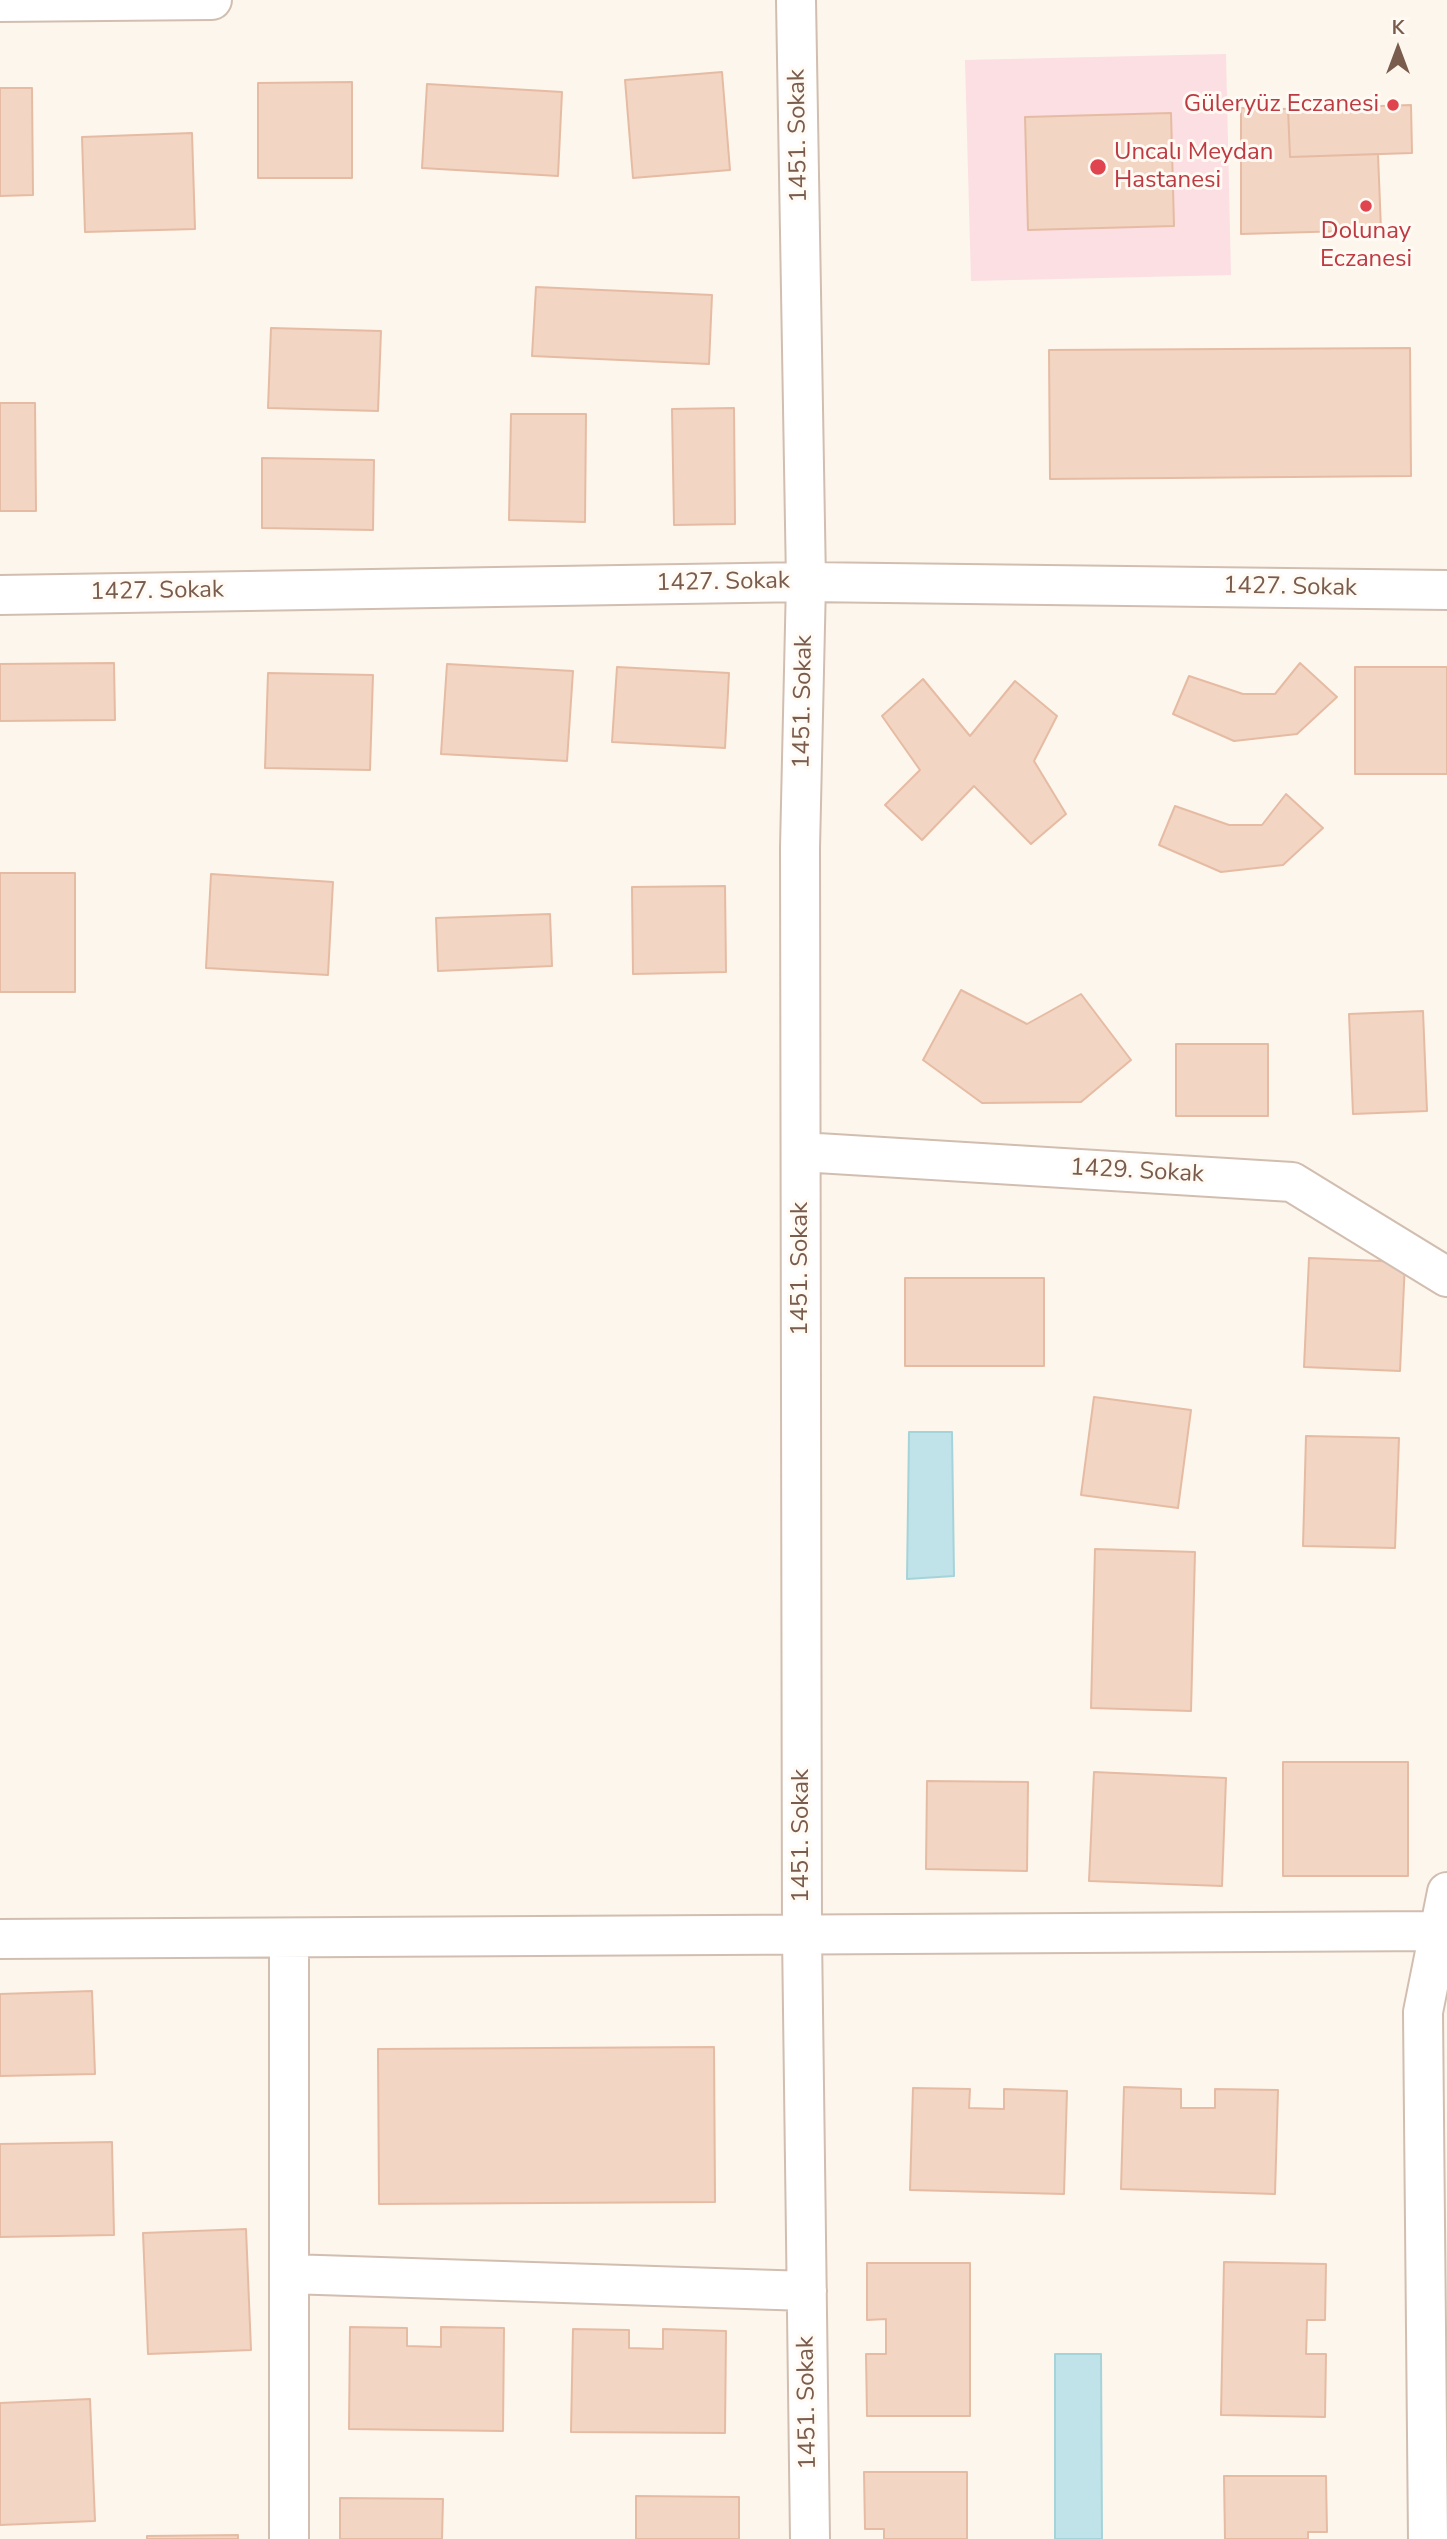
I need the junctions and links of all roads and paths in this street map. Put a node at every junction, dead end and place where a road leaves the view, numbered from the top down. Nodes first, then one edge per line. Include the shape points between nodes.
1 (212, 0) edge
2 (796, 0) edge
3 (0, 2) edge
4 (806, 582) junction
5 (1447, 590) edge
6 (0, 595) edge
7 (801, 1152) junction
8 (1447, 1277) edge
9 (1447, 1892) edge
10 (1439, 1931) junction
11 (802, 1936) junction
12 (289, 1938) junction
13 (0, 1939) edge
14 (289, 2274) junction
15 (807, 2291) junction
16 (1436, 2295) edge
17 (289, 2539) edge
18 (810, 2539) edge
19 (1428, 2539) edge

1 - 3 street
2 - 4 street, 1451. Sokak
4 - 5 street, 1427. Sokak
4 - 6 street, 1427. Sokak
4 - 7 street, 1451. Sokak via 800,848
7 - 8 street, 1429. Sokak via 1292,1182
7 - 11 street, 1451. Sokak
9 - 10 street
10 - 11 street
10 - 16 street via 1423,2012
11 - 12 street
11 - 15 street, 1451. Sokak
12 - 13 street
12 - 14 street
14 - 15 street
14 - 17 street
15 - 18 street, 1451. Sokak
16 - 19 street

